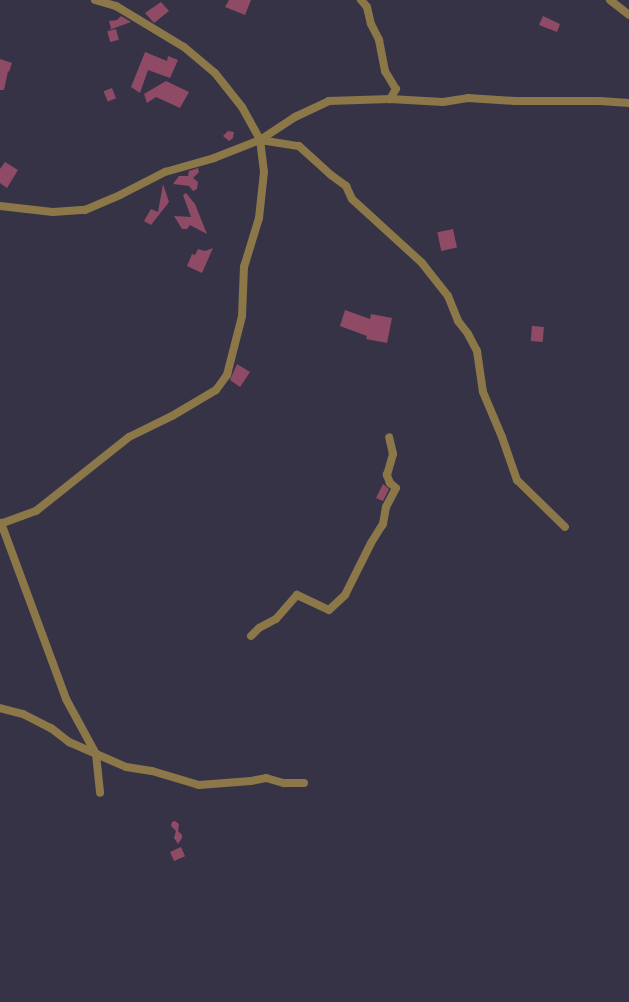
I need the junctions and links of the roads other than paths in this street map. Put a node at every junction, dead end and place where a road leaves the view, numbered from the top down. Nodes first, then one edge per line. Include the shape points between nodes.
1 (94, 0) edge
2 (361, 0) edge
3 (610, 0) edge
4 (629, 15) edge
5 (390, 98) junction
6 (629, 103) edge
7 (260, 140) junction
8 (0, 206) edge
9 (389, 437) dead end
10 (0, 524) edge
11 (565, 527) dead end
12 (251, 636) dead end
13 (0, 708) edge
14 (96, 754) junction
15 (304, 783) dead end
16 (100, 793) dead end

1 - 7 street via 116,6 148,25 184,47 215,73 242,107
2 - 5 street via 367,6 371,24 379,40 385,71 396,89
3 - 4 street
5 - 6 street via 443,102 468,98 515,102
5 - 7 street via 329,101 295,117
7 - 8 street via 214,158 165,172 120,196 86,210 53,212
7 - 10 street via 264,172 259,218 244,267 242,316 227,375 216,390 129,437 36,511
7 - 11 street via 299,146 346,186 352,199 422,263 436,280 448,296 458,321 477,351 483,392 517,480
9 - 12 street via 393,454 387,475 390,483 396,488 386,507 383,524 345,595 329,610 297,595 276,619 259,628
10 - 14 street via 66,699
13 - 14 street via 23,714 51,728 69,742
14 - 15 street via 126,766 199,785 266,778 284,783
14 - 16 street

